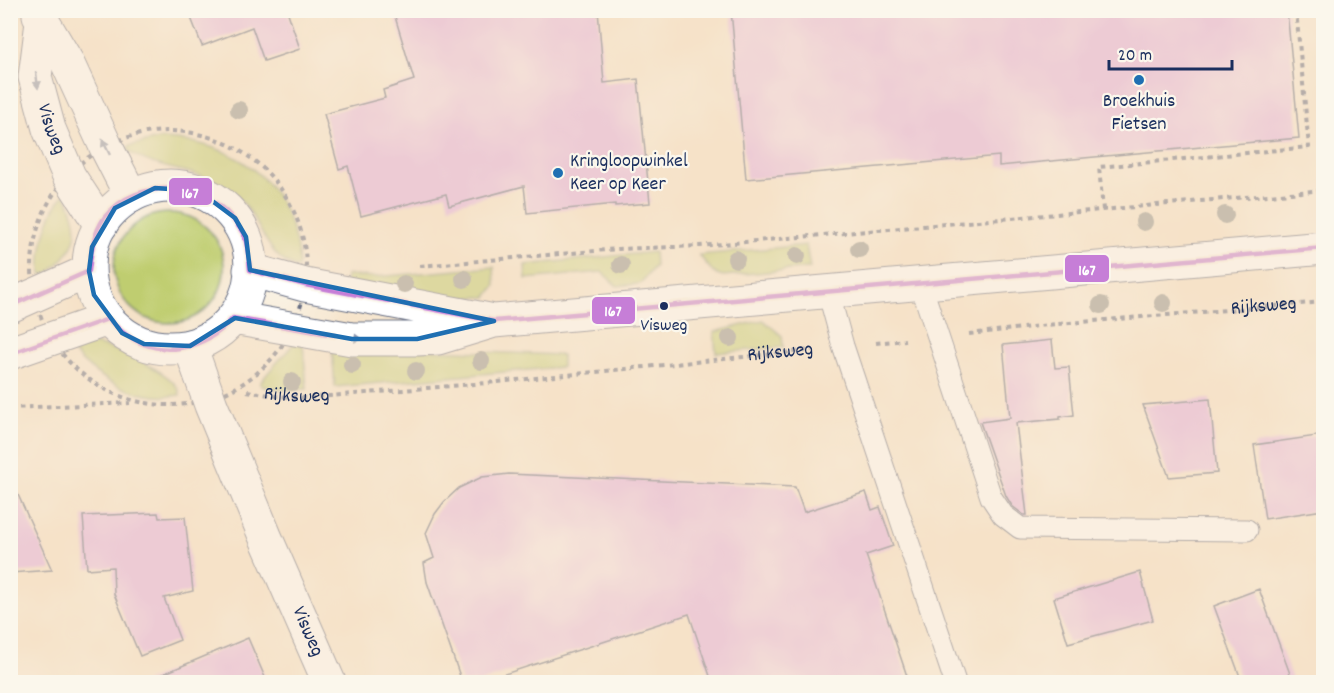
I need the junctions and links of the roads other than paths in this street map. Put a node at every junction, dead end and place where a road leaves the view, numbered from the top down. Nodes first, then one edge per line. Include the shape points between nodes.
1 (39, 16) edge
2 (131, 196) junction
3 (101, 225) junction
4 (1323, 249) edge
5 (250, 270) junction
6 (89, 271) junction
7 (921, 285) junction
8 (828, 291) junction
9 (10, 306) edge
10 (233, 318) junction
11 (108, 319) junction
12 (494, 321) junction
13 (190, 346) junction
14 (10, 353) edge
15 (1247, 530) dead end
16 (329, 682) edge
17 (955, 682) edge

2 -> 1 main road, Visweg via 67,62
1 -> 3 main road, Visweg via 35,77 49,129 69,176
2 - 3 main road
2 - 5 main road via 177,186 218,202 235,218 246,237
3 - 6 main road via 92,247
4 - 7 main road
5 - 10 main road via 243,304
5 - 12 main road via 305,285
6 - 9 main road
6 - 11 main road via 94,295
7 - 8 main road
7 - 15 lane via 991,497 1003,515 1020,528
8 - 12 main road
8 - 17 lane
10 -> 12 main road via 352,339 438,338
10 - 13 main road via 212,337
11 - 13 main road via 122,333 144,344 168,349
11 - 14 main road
13 - 16 main road, Visweg via 265,536

